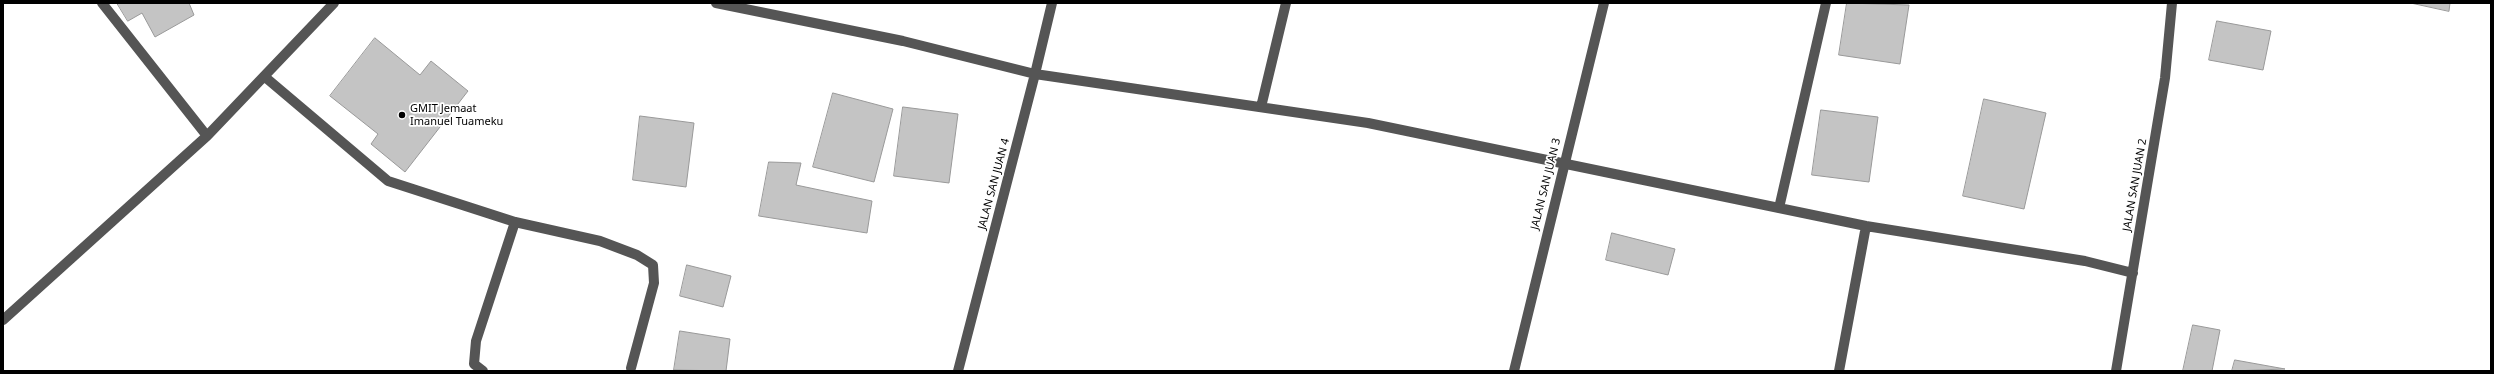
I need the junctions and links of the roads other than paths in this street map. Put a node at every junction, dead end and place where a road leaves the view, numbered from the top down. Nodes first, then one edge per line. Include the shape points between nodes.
1 (102, 3) edge
2 (334, 3) edge
3 (716, 3) edge
4 (1052, 3) edge
5 (1286, 3) edge
6 (1604, 3) edge
7 (1826, 3) edge
8 (2172, 3) edge
9 (1035, 74) junction
10 (265, 77) junction
11 (1261, 106) junction
12 (207, 136) junction
13 (1563, 164) junction
14 (1779, 208) junction
15 (515, 222) junction
16 (1866, 226) junction
17 (2133, 273) junction
18 (3, 320) edge
19 (631, 368) dead end
20 (483, 371) edge
21 (958, 371) edge
22 (1514, 371) edge
23 (1839, 371) edge
24 (2116, 371) edge

1 - 12 street
2 - 10 street
3 - 9 street via 903,41
4 - 9 street, JALAN SAN JUAN 4
5 - 11 street
6 - 13 street, JALAN SAN JUAN 3
7 - 14 street
8 - 17 street, JALAN SAN JUAN 2 via 2165,78
9 - 11 street
9 - 21 street, JALAN SAN JUAN 4
10 - 12 street
10 - 15 street via 388,180
11 - 13 street via 1368,123
12 - 18 street
13 - 14 street
13 - 22 street, JALAN SAN JUAN 3
14 - 16 street
15 - 19 street via 600,241 637,255 653,265 654,283
15 - 20 street via 476,341 474,364
16 - 17 street via 2085,261
16 - 23 street
17 - 24 street, JALAN SAN JUAN 2

